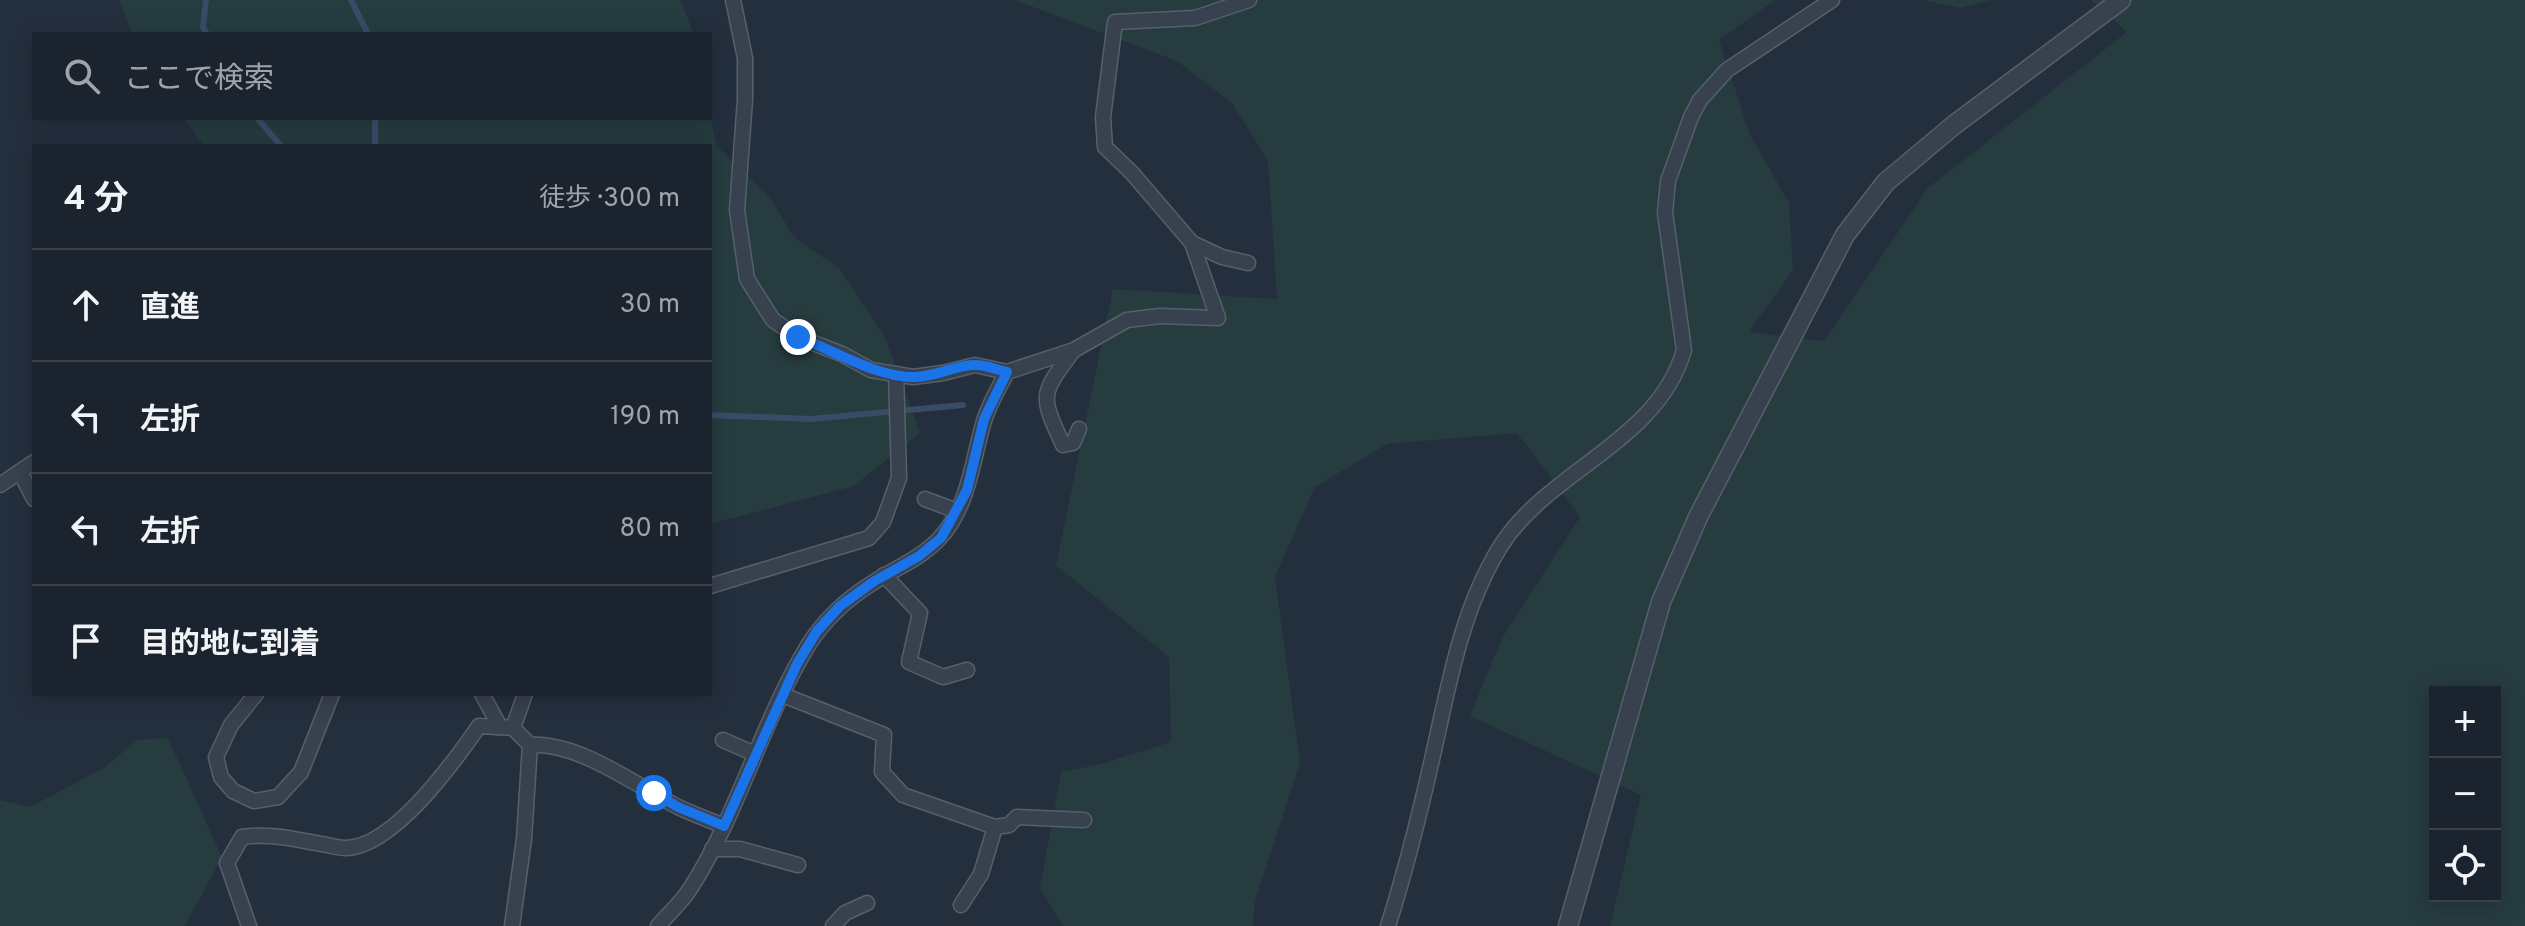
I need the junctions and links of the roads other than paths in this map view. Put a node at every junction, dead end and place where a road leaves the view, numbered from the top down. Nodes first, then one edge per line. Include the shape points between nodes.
1 (733, 0) edge
2 (1249, 0) edge
3 (1832, 0) edge
4 (2121, 0) edge
5 (1192, 243) junction
6 (1248, 263) dead end
7 (1074, 350) junction
8 (1007, 372) junction
9 (896, 374) junction
10 (1079, 429) dead end
11 (32, 463) edge
12 (20, 472) junction
13 (0, 485) edge
14 (32, 495) edge
15 (925, 499) dead end
16 (957, 511) junction
17 (884, 575) junction
18 (712, 585) edge
19 (967, 670) dead end
20 (783, 695) junction
21 (254, 696) edge
22 (331, 696) edge
23 (483, 696) edge
24 (524, 696) edge
25 (506, 728) junction
26 (723, 740) dead end
27 (530, 745) junction
28 (755, 754) junction
29 (1084, 820) dead end
30 (724, 826) junction
31 (995, 827) junction
32 (712, 849) junction
33 (798, 865) dead end
34 (867, 903) dead end
35 (961, 905) dead end
36 (249, 926) edge
37 (512, 926) edge
38 (658, 926) edge
39 (833, 926) edge
40 (1388, 926) edge
41 (1568, 926) edge

1 - 9 street via 745,58 737,210 747,279 773,320 798,337 871,370
2 - 5 street via 1195,18 1115,22 1103,117 1105,147
3 - 40 street via 1727,70 1691,117 1668,181 1665,213 1684,350 1678,369 1618,442 1527,512 1479,586 1458,644 1413,845
4 - 41 street via 1886,182 1845,235 1699,515 1661,602
5 - 6 street
5 - 7 street via 1218,318 1127,320
7 - 8 street
7 - 10 street via 1049,384 1045,405 1063,445 1073,443
8 - 9 street via 975,365 913,377
8 - 16 street via 984,419
9 - 18 street via 899,478 883,522 869,538
11 - 12 street
12 - 13 street
12 - 14 street
15 - 16 street
16 - 17 street via 941,538
17 - 19 street via 920,613 909,662 943,677
17 - 20 street via 840,606 817,631
20 - 28 street
20 - 31 street via 884,735 882,772 903,795
21 - 22 street via 231,725 216,757 221,777 233,791 254,801 278,797 301,772
23 - 25 street
24 - 25 street
25 - 27 street
25 - 36 street via 479,726 453,764 394,827 372,840 347,848 242,837 227,863
26 - 28 street
27 - 30 street via 572,751
27 - 37 street
28 - 30 street
29 - 31 street via 1017,817
30 - 32 street
31 - 35 street via 981,874
32 - 33 street via 740,849
32 - 38 street via 689,891
34 - 39 street via 845,913

